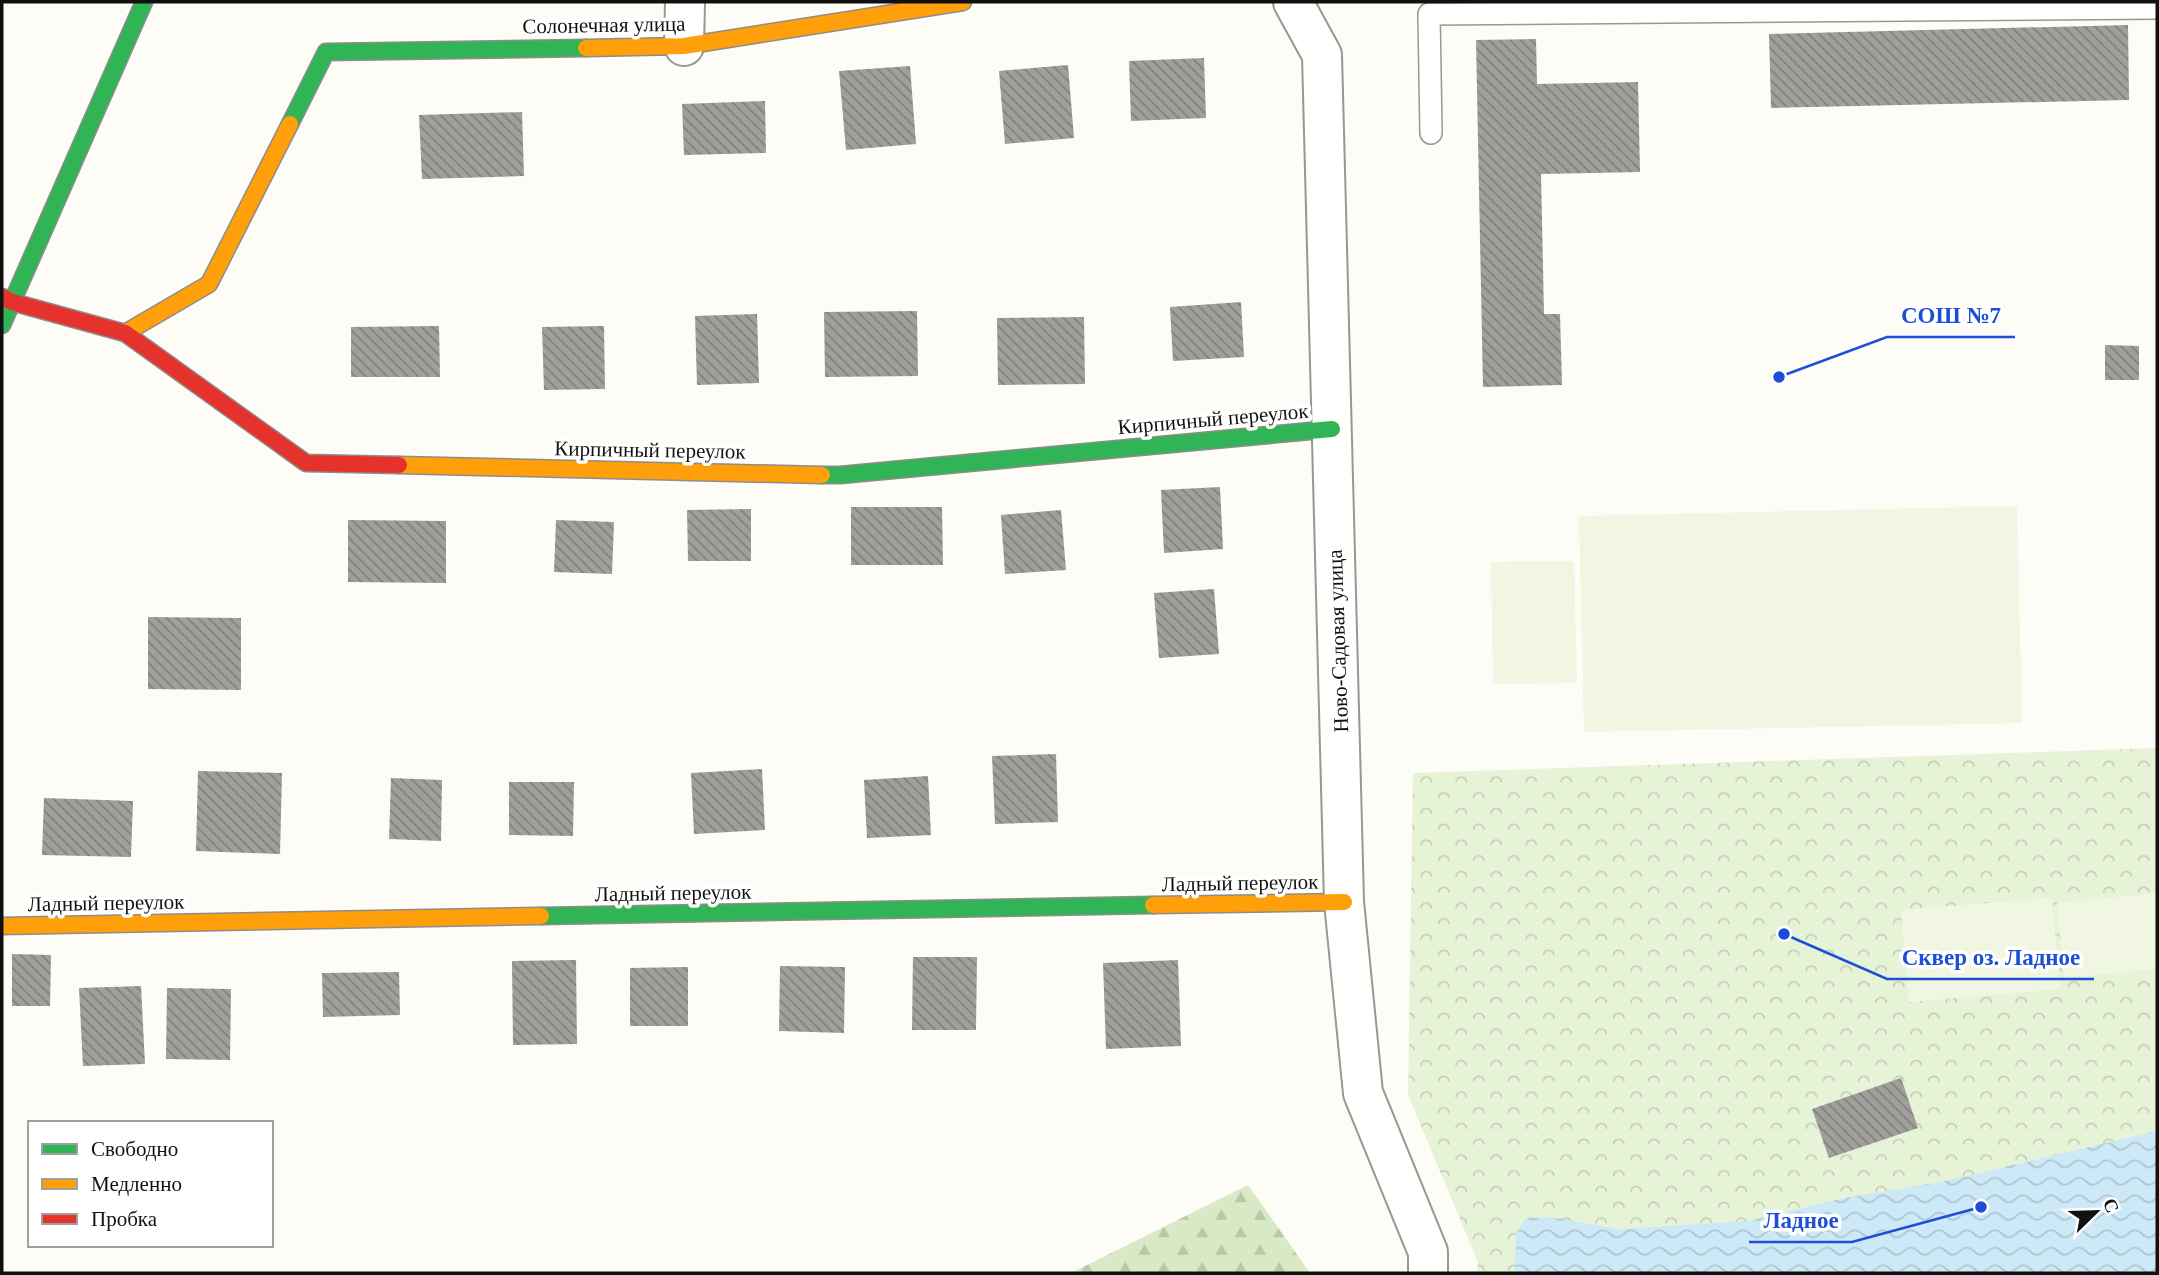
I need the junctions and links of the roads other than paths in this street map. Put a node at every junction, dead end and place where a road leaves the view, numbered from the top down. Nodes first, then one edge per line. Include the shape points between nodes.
1 (144, 2) edge
2 (685, 2) edge
3 (963, 2) edge
4 (1293, 2) edge
5 (2157, 8) edge
6 (684, 46) junction
7 (1431, 133) dead end
8 (7, 300) edge
9 (2, 325) edge
10 (125, 333) junction
11 (1332, 429) junction
12 (1344, 902) junction
13 (2, 926) edge
14 (1428, 1273) edge

1 - 8 street
2 - 6 street
3 - 6 street, Солонечная улица
4 - 11 street, Ново-Садовая улица via 1322,55
5 - 7 lane via 1429,14
6 - 10 street, Солонечная улица via 326,52 209,284
8 - 9 street
8 - 10 street, Кирпичный переулок
10 - 11 street, Кирпичный переулок via 306,463 840,475
11 - 12 street, Ново-Садовая улица
12 - 13 street, Ладный переулок
12 - 14 street, Ново-Садовая улица via 1363,1093 1428,1252

